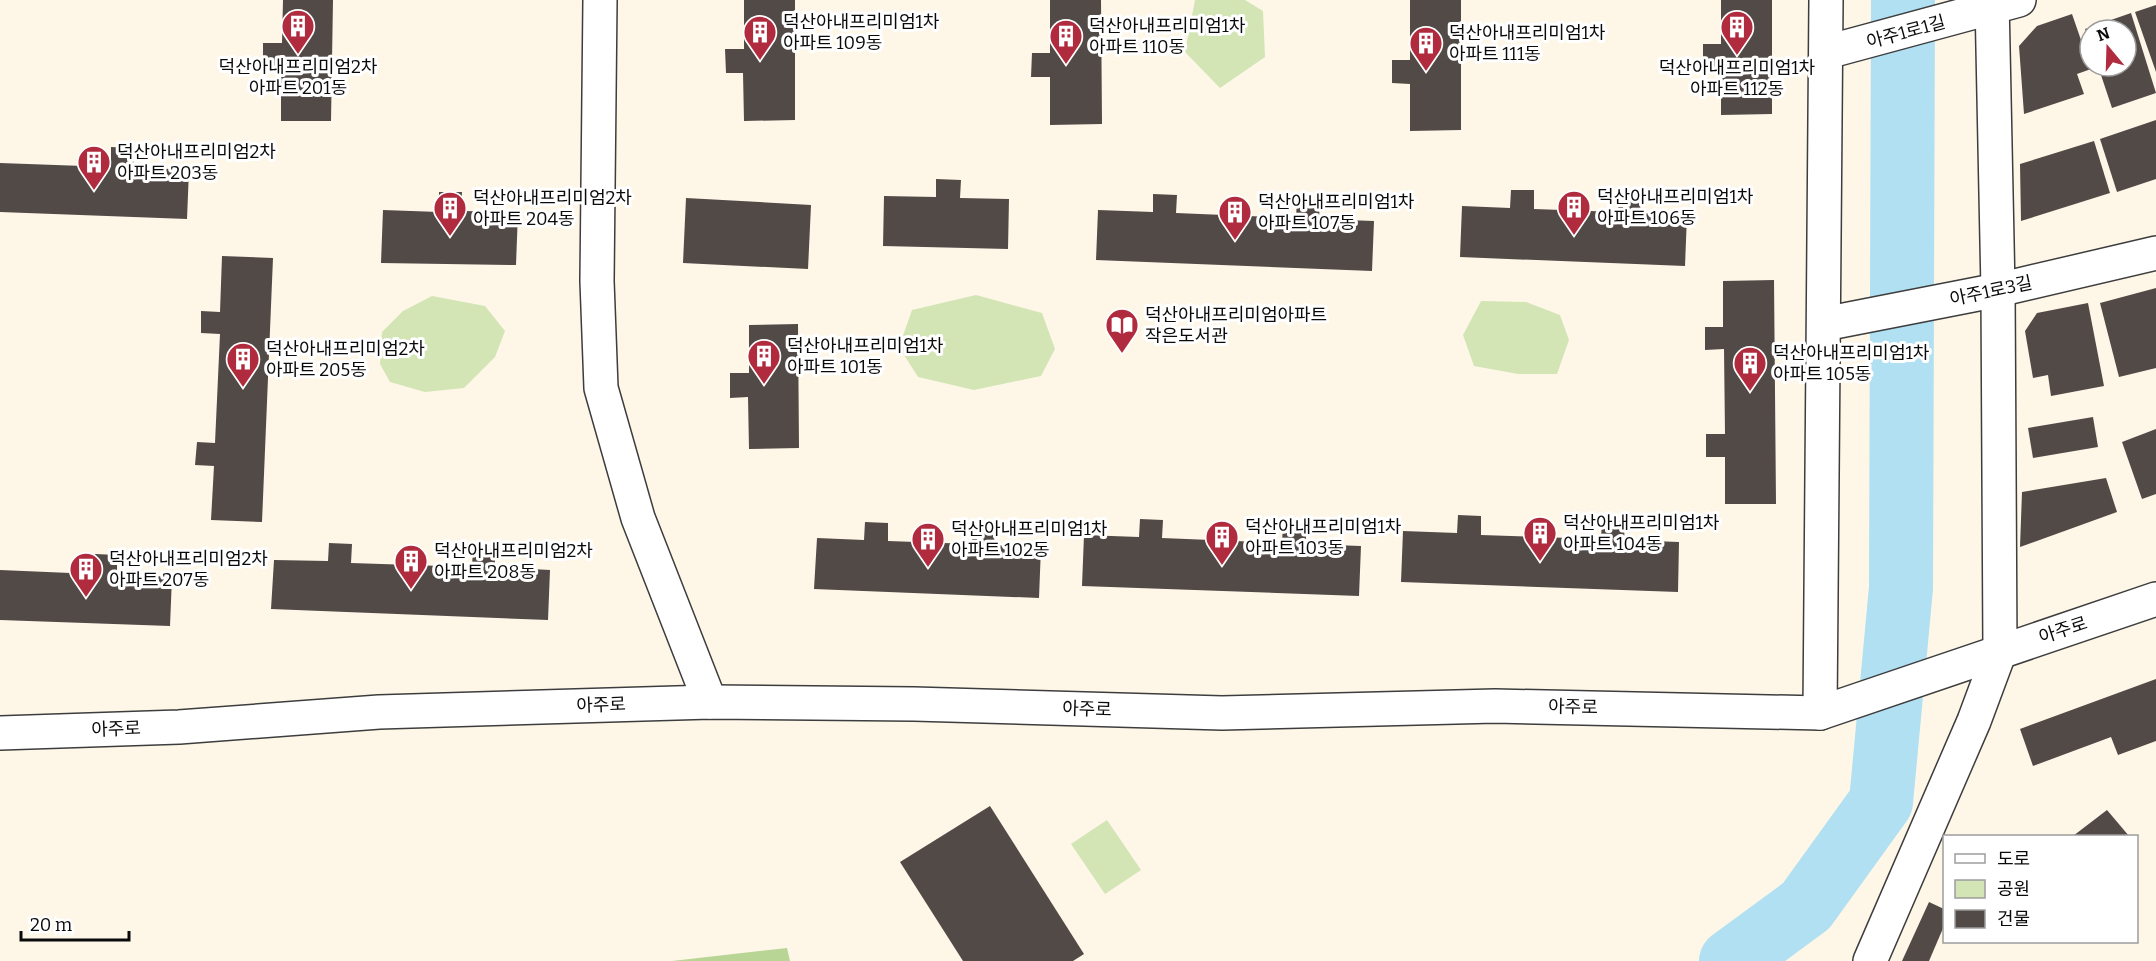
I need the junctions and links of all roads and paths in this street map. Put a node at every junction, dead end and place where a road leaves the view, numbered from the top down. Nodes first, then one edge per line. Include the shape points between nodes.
1 (600, 0) edge
2 (1826, 0) edge
3 (2001, 3) edge
4 (1827, 52) junction
5 (2156, 252) edge
6 (1998, 290) junction
7 (1824, 324) junction
8 (2156, 599) edge
9 (2000, 651) junction
10 (710, 702) junction
11 (1820, 713) junction
12 (0, 733) edge
13 (1870, 961) edge

1 - 10 street via 597,281 601,388 638,518
2 - 4 street
3 - 4 street, 아주1로1길
3 - 6 street
4 - 7 street
5 - 6 street, 아주1로3길
6 - 7 street, 아주1로3길
6 - 9 street
7 - 11 street
8 - 9 street, 아주로
9 - 11 street, 아주로
9 - 13 street via 1974,721
10 - 11 street, 아주로 via 1222,713 1495,706
10 - 12 street, 아주로 via 379,712 179,727

